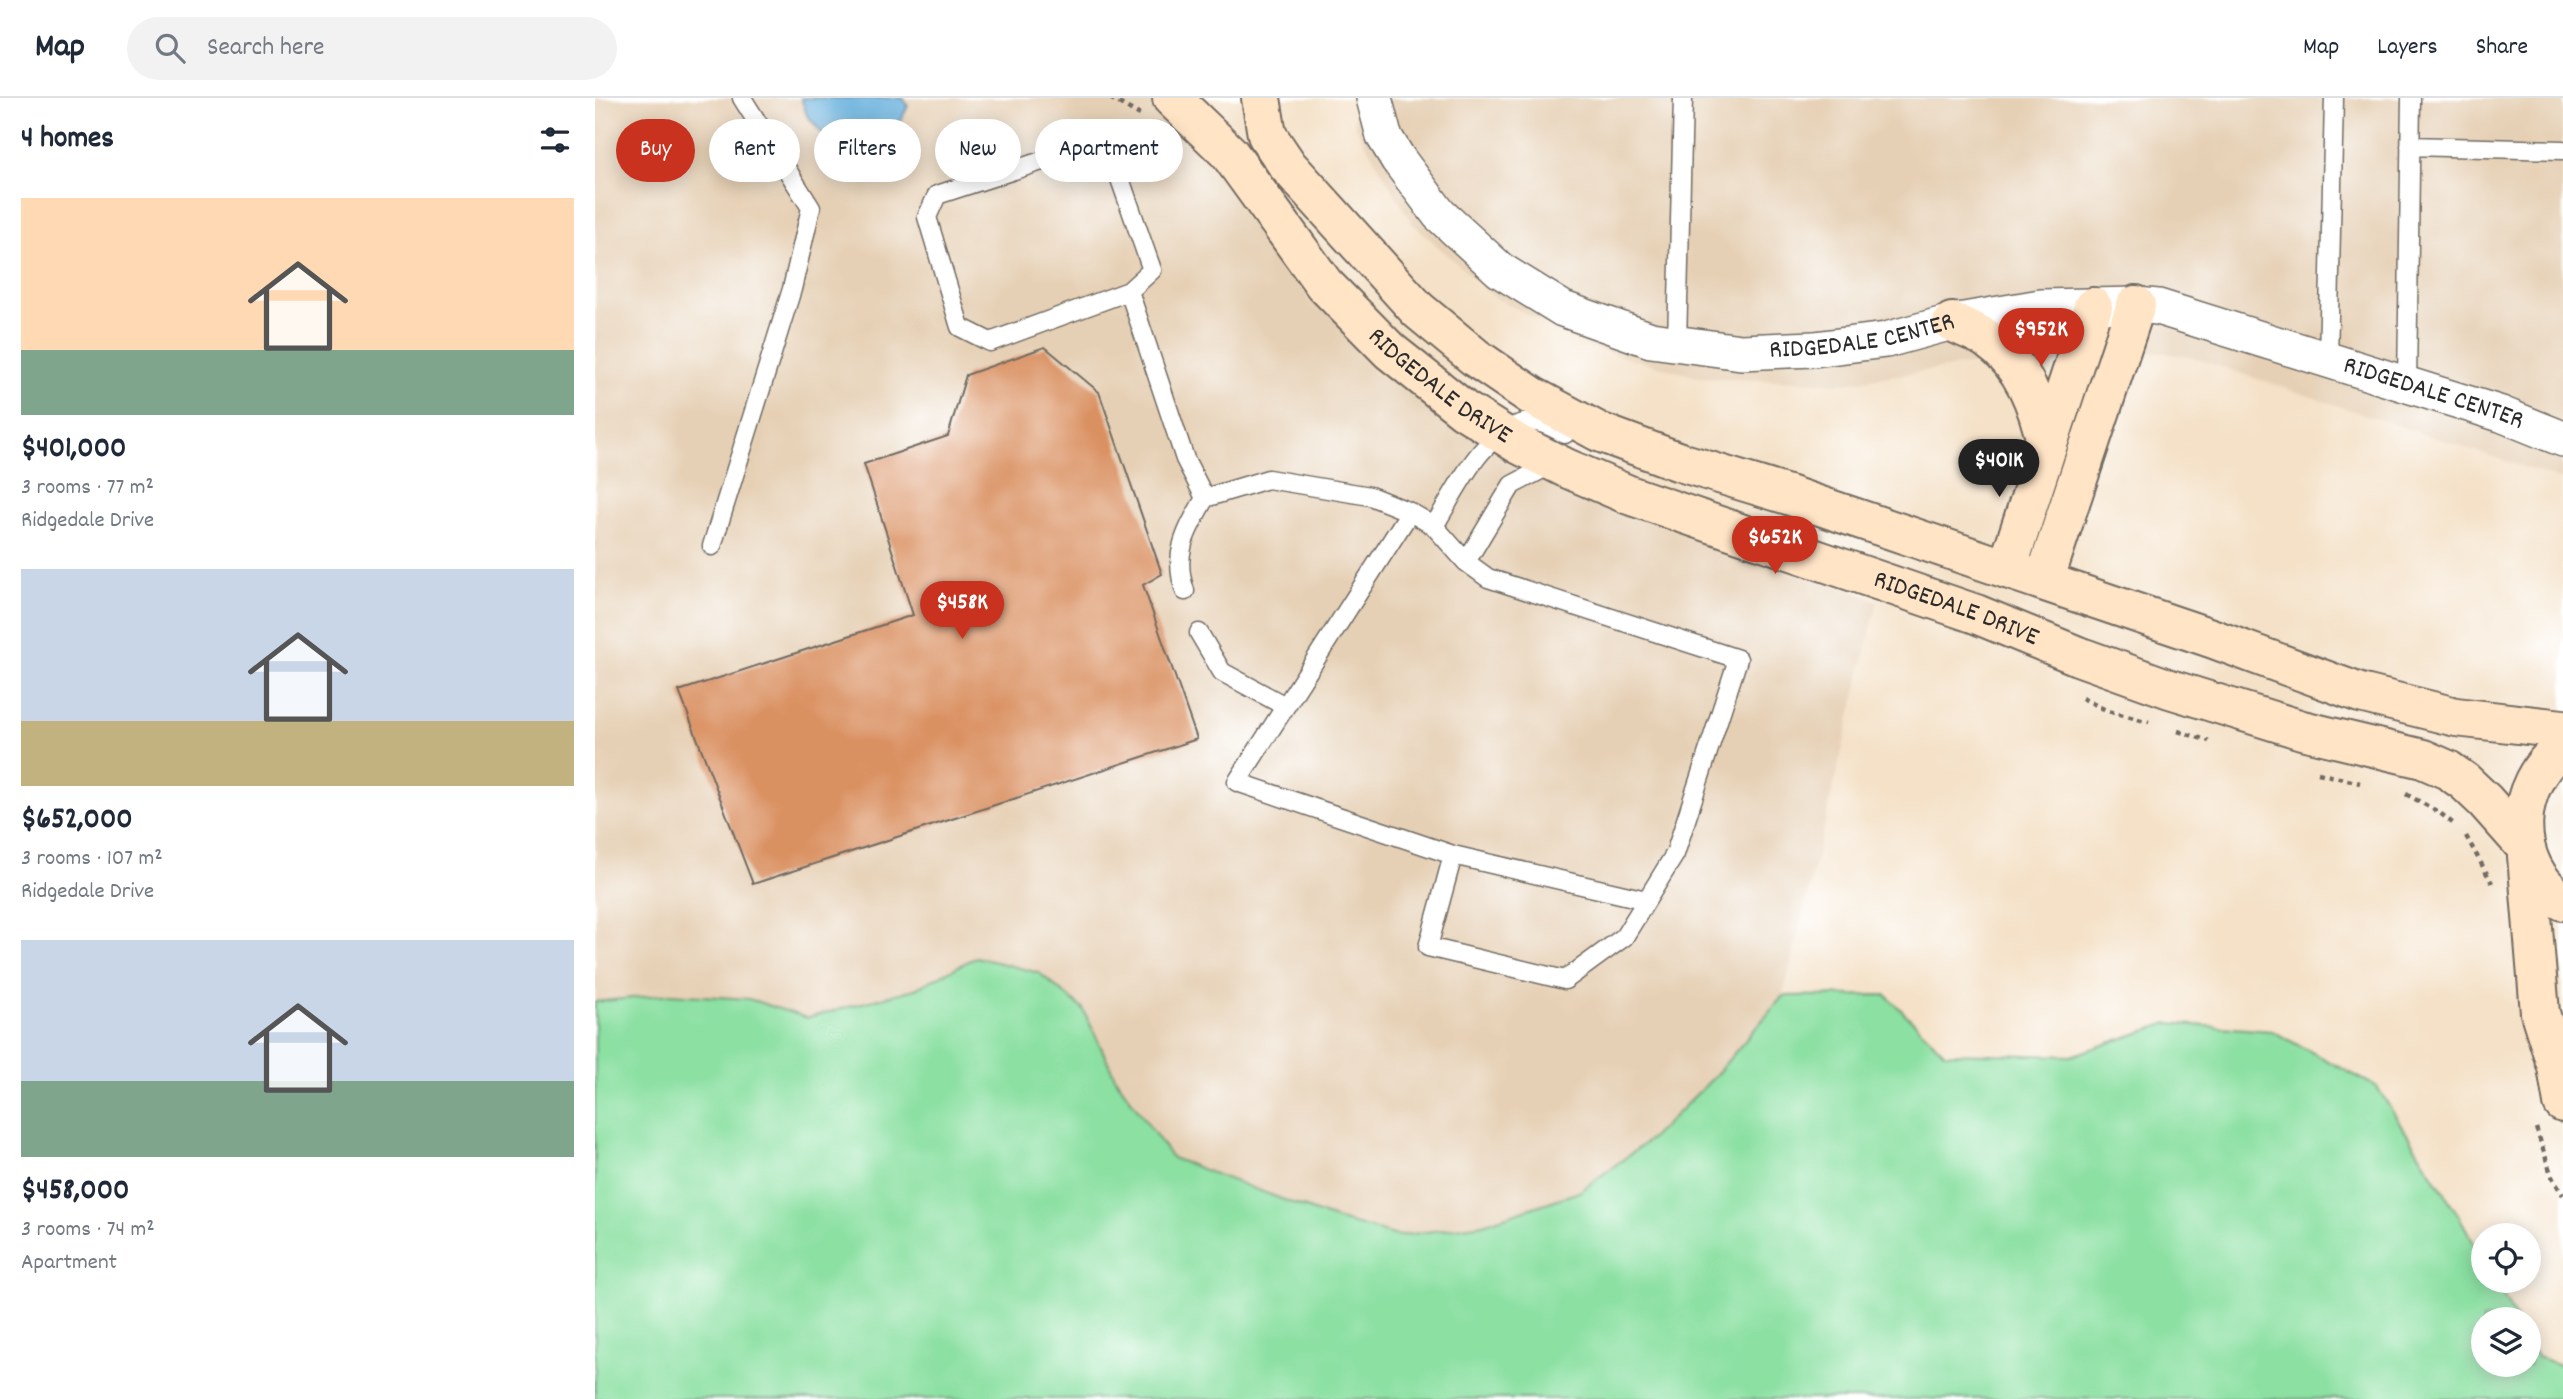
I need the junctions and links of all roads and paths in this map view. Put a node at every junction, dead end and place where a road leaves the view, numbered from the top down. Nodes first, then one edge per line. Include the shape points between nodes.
1 (742, 98) edge
2 (1172, 98) edge
3 (1261, 98) edge
4 (1374, 98) edge
5 (1683, 98) edge
6 (2334, 98) edge
7 (2411, 98) edge
8 (2410, 146) junction
9 (2563, 150) edge
10 (1129, 291) junction
11 (2136, 305) junction
12 (2093, 307) junction
13 (1952, 322) junction
14 (1677, 344) junction
15 (2328, 359) junction
16 (2407, 385) junction
17 (1501, 433) junction
18 (2563, 439) edge
19 (2047, 447) junction
20 (1595, 449) dead end
21 (1555, 463) junction
22 (1672, 479) dead end
23 (1762, 487) junction
24 (1205, 498) junction
25 (1410, 512) junction
26 (1434, 526) junction
27 (712, 546) dead end
28 (1466, 562) junction
29 (2007, 569) junction
30 (2044, 582) junction
31 (1185, 591) dead end
32 (1199, 633) dead end
33 (1285, 706) junction
34 (2563, 729) edge
35 (2563, 747) edge
36 (2526, 851) junction
37 (1453, 855) junction
38 (1646, 900) junction
39 (2563, 901) edge
40 (2561, 1073) edge

1 - 27 lane via 811,208 792,289
2 - 17 street, RIDGEDALE DRIVE via 1229,153 1324,284 1352,313 1390,351
3 - 23 street, RIDGEDALE DRIVE via 1267,135 1288,166 1418,310 1476,358 1532,396 1599,432
4 - 14 street, RIDGEDALE CENTER via 1384,136 1398,159 1440,214 1500,270 1563,309 1651,340
5 - 14 lane
6 - 15 lane
7 - 8 lane
8 - 9 lane
8 - 16 lane
10 - 10 lane via 1153,270 1112,156 1088,146 937,195 926,217 960,327 989,342
10 - 24 lane via 1185,458
11 - 12 street, RIDGEDALE CENTER
11 - 15 street, RIDGEDALE CENTER via 2158,307
11 - 30 street
12 - 13 street, RIDGEDALE CENTER via 2041,307
12 - 19 street
13 - 14 street, RIDGEDALE CENTER via 1886,340 1814,349 1741,352
13 - 19 street via 1987,339 2026,382 2041,417
15 - 16 street, RIDGEDALE CENTER
16 - 18 street, RIDGEDALE CENTER
17 - 20 lane via 1530,422 1547,425
17 - 21 street, RIDGEDALE DRIVE
17 - 26 lane via 1480,452
19 - 29 street
21 - 28 lane via 1512,485
21 - 36 street, RIDGEDALE DRIVE via 1629,495 1976,614 2170,689 2302,730 2423,759 2465,782
22 - 23 lane
23 - 29 street, RIDGEDALE DRIVE
24 - 25 lane via 1268,479 1370,496
24 - 31 lane via 1184,536 1178,572
25 - 26 lane
25 - 33 lane
26 - 28 lane
28 - 38 lane via 1488,578 1738,659 1675,855
29 - 30 street, RIDGEDALE DRIVE
30 - 34 street, RIDGEDALE DRIVE via 2360,693 2456,717
32 - 33 lane via 1222,672
33 - 37 lane via 1237,782
35 - 36 street via 2535,775 2525,797
36 - 39 street, RIDGEDALE DRIVE via 2540,880
36 - 40 street via 2540,1013
37 - 38 lane
37 - 38 lane via 1428,947 1565,980 1624,937

